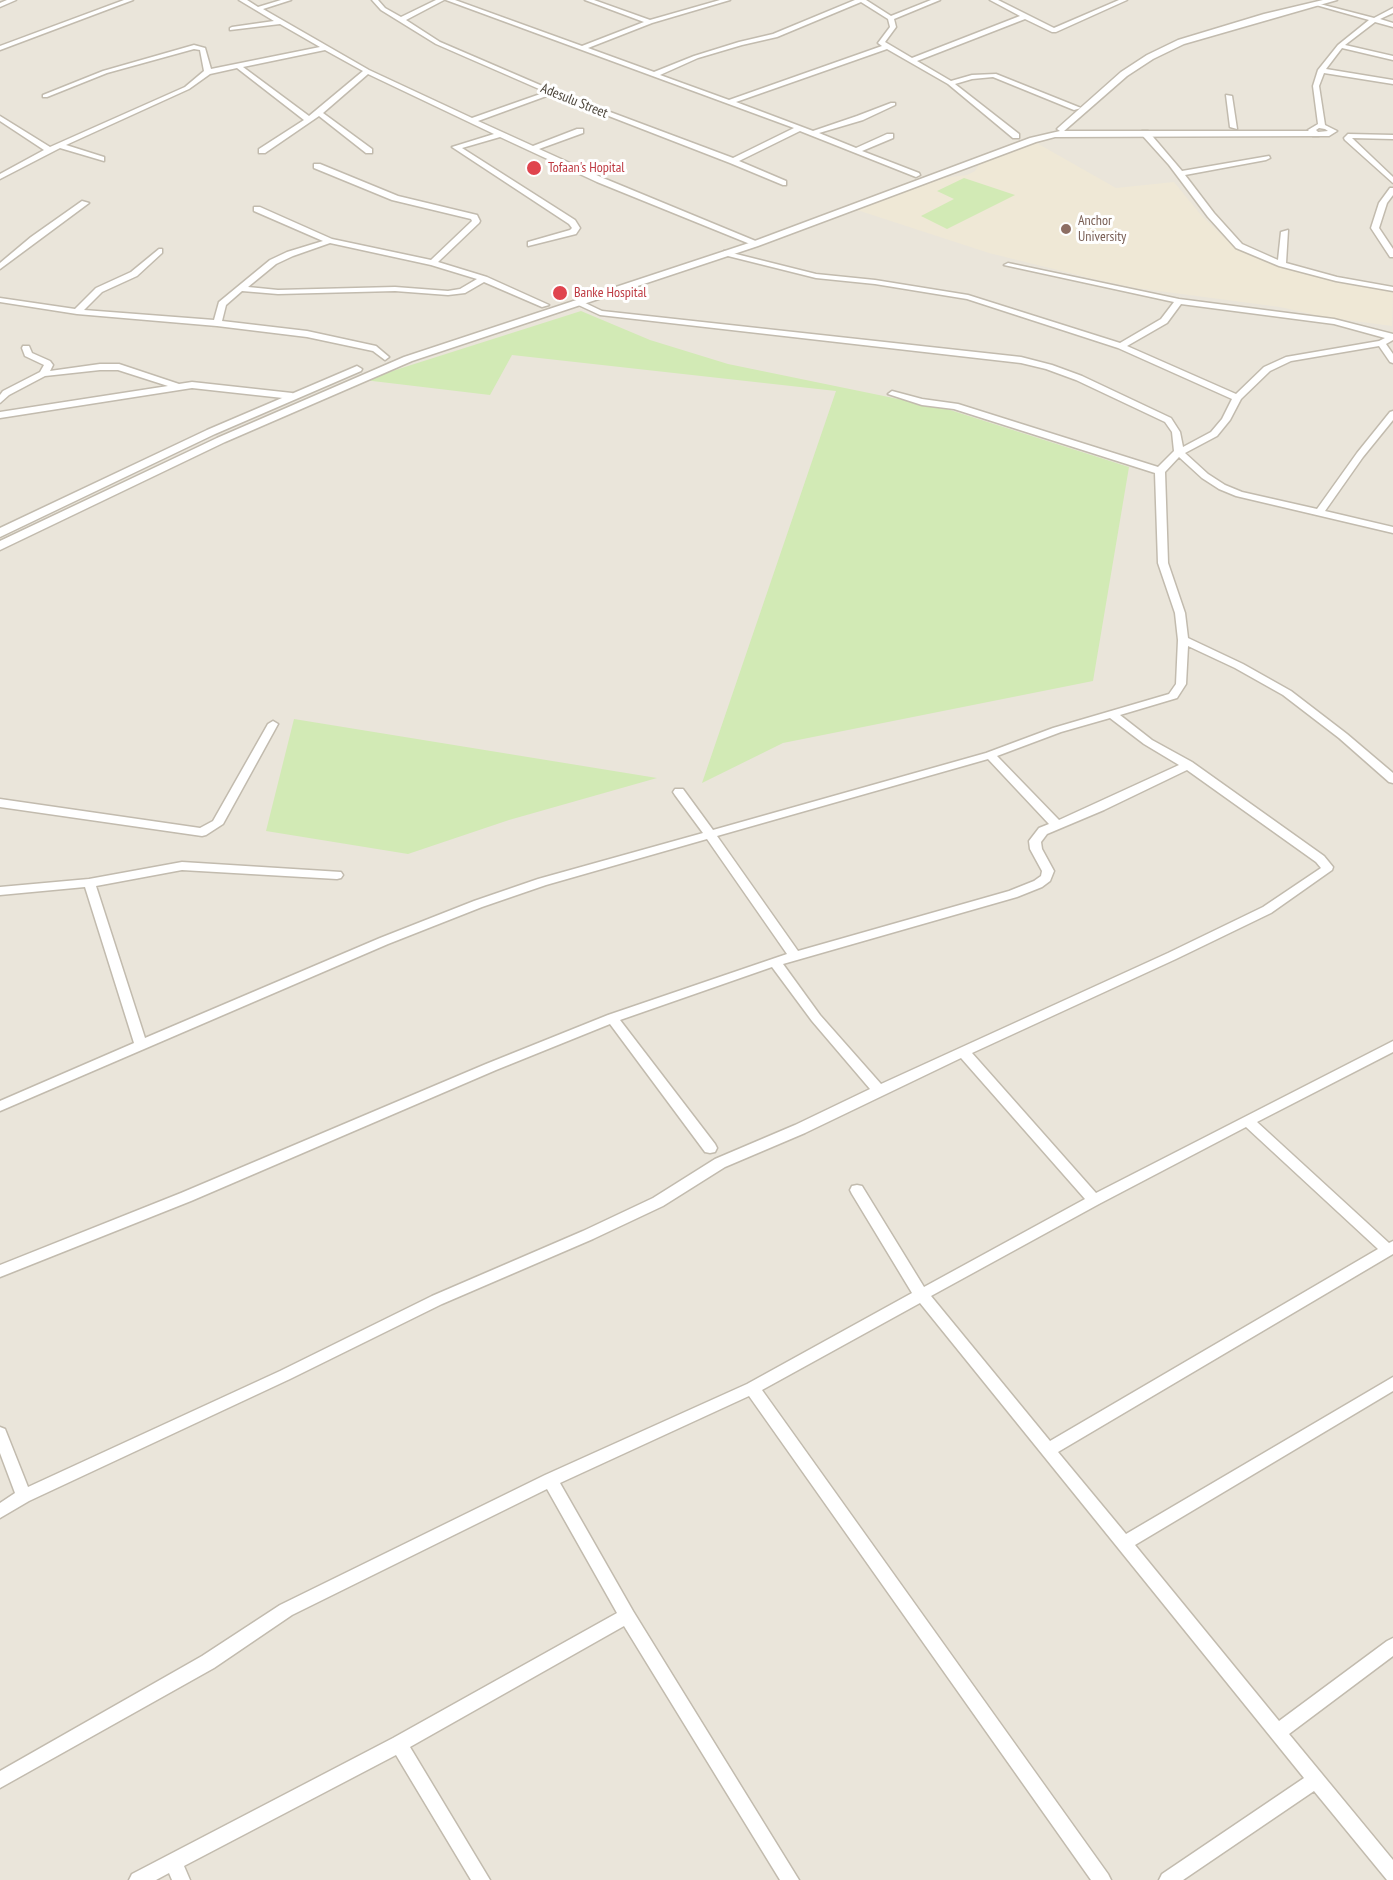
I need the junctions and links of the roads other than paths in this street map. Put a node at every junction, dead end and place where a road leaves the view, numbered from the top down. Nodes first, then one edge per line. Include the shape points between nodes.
1 (13, 0) edge
2 (130, 0) edge
3 (242, 0) edge
4 (288, 0) edge
5 (375, 0) edge
6 (441, 0) edge
7 (449, 0) edge
8 (588, 0) edge
9 (695, 0) edge
10 (727, 0) edge
11 (861, 0) edge
12 (937, 0) edge
13 (1124, 0) edge
14 (1333, 0) edge
15 (999, 1) edge
16 (1317, 2) edge
17 (0, 5) edge
18 (705, 6) junction
19 (257, 9) junction
20 (1393, 10) edge
21 (1023, 16) junction
22 (891, 18) junction
23 (401, 20) junction
24 (1374, 20) junction
25 (281, 22) junction
26 (650, 22) junction
27 (1393, 25) edge
28 (232, 29) dead end
29 (886, 46) junction
30 (1340, 46) junction
31 (0, 48) edge
32 (324, 48) junction
33 (583, 48) junction
34 (1393, 58) edge
35 (910, 61) junction
36 (238, 66) junction
37 (1322, 70) junction
38 (367, 71) junction
39 (208, 72) junction
40 (656, 74) junction
41 (1393, 82) edge
42 (950, 83) junction
43 (552, 93) junction
44 (45, 96) dead end
45 (1227, 96) dead end
46 (730, 102) junction
47 (893, 104) dead end
48 (1077, 108) junction
49 (319, 113) junction
50 (0, 118) edge
51 (308, 119) junction
52 (472, 121) junction
53 (1234, 127) junction
54 (800, 128) junction
55 (1057, 129) junction
56 (1317, 129) junction
57 (580, 131) dead end
58 (813, 133) junction
59 (1145, 133) junction
60 (501, 134) junction
61 (890, 136) dead end
62 (1016, 136) junction
63 (1348, 137) junction
64 (1393, 137) edge
65 (59, 146) junction
66 (533, 149) junction
67 (49, 150) junction
68 (369, 150) dead end
69 (262, 151) dead end
70 (855, 151) junction
71 (1266, 158) dead end
72 (101, 159) dead end
73 (733, 161) junction
74 (317, 166) dead end
75 (1180, 174) junction
76 (916, 175) junction
77 (0, 177) edge
78 (1393, 181) edge
79 (783, 183) dead end
80 (1393, 190) edge
81 (85, 203) dead end
82 (257, 209) dead end
83 (1285, 232) dead end
84 (330, 241) junction
85 (750, 241) junction
86 (531, 244) dead end
87 (159, 251) dead end
88 (727, 253) junction
89 (1393, 255) edge
90 (433, 263) junction
91 (1282, 264) junction
92 (1008, 265) dead end
93 (0, 267) edge
94 (484, 279) junction
95 (242, 289) junction
96 (1393, 289) edge
97 (0, 300) edge
98 (1179, 301) junction
99 (576, 302) junction
100 (545, 305) junction
101 (77, 312) junction
102 (217, 323) junction
103 (1393, 337) edge
104 (1381, 343) junction
105 (1121, 346) junction
106 (26, 348) dead end
107 (385, 357) junction
108 (1393, 360) edge
109 (43, 374) junction
110 (179, 386) junction
111 (892, 394) dead end
112 (292, 396) junction
113 (1237, 398) junction
114 (0, 400) edge
115 (1393, 414) edge
116 (0, 416) edge
117 (1179, 452) junction
118 (1160, 471) junction
119 (1320, 512) junction
120 (1393, 530) edge
121 (0, 533) edge
122 (0, 546) edge
123 (1183, 640) junction
124 (1113, 715) junction
125 (273, 724) dead end
126 (990, 755) junction
127 (1188, 765) junction
128 (1393, 779) edge
129 (679, 792) dead end
130 (0, 803) edge
131 (1057, 825) junction
132 (710, 835) junction
133 (337, 875) dead end
134 (89, 883) junction
135 (0, 891) edge
136 (795, 956) junction
137 (775, 962) junction
138 (612, 1018) junction
139 (141, 1045) junction
140 (1393, 1046) edge
141 (963, 1051) junction
142 (879, 1090) junction
143 (0, 1106) edge
144 (1248, 1121) junction
145 (710, 1148) dead end
146 (857, 1190) dead end
147 (1094, 1200) junction
148 (1390, 1248) edge
149 (0, 1270) edge
150 (920, 1293) junction
151 (1393, 1383) edge
152 (752, 1388) junction
153 (0, 1434) edge
154 (1048, 1450) junction
155 (550, 1480) junction
156 (24, 1496) junction
157 (0, 1511) edge
158 (1125, 1544) junction
159 (627, 1616) junction
160 (1393, 1646) edge
161 (1277, 1733) junction
162 (399, 1744) junction
163 (1317, 1779) junction
164 (0, 1780) edge
165 (174, 1863) junction
166 (1393, 1874) edge
167 (138, 1880) edge
168 (181, 1880) edge
169 (481, 1880) edge
170 (790, 1880) edge
171 (1102, 1880) edge
172 (1168, 1880) edge

1 - 17 street
2 - 31 street
3 - 19 street
4 - 19 street
5 - 23 street, Adesulu Street
6 - 23 street
7 - 33 street
8 - 26 street
9 - 18 street
10 - 18 street
11 - 22 street
11 - 40 street via 775,36 696,57
12 - 22 street
13 - 21 street via 1059,30 1049,30
14 - 16 street
15 - 21 street
16 - 24 street
16 - 48 street via 1205,27 1172,39 1141,55
16 - 55 street via 1193,37 1154,55 1124,74
18 - 26 street
19 - 25 street
20 - 24 street
21 - 35 street
22 - 29 street via 893,27 881,42
23 - 43 street, Adesulu Street via 438,43
24 - 27 street
24 - 30 street
25 - 28 street
25 - 32 street
26 - 33 street
29 - 35 street
29 - 46 street
30 - 34 street
30 - 37 street
32 - 36 street
32 - 38 street
33 - 40 street
35 - 42 street
36 - 39 street
36 - 51 street
37 - 41 street
37 - 56 street via 1316,86
38 - 49 street
38 - 52 street
39 - 44 street via 204,49 194,47 105,72
39 - 65 street via 187,88
40 - 46 street
42 - 48 street via 994,75
42 - 62 street
43 - 52 street
43 - 73 street, Adesulu Street
45 - 53 street
46 - 54 street
47 - 58 street
48 - 55 street
49 - 51 street
49 - 68 street
50 - 67 street
51 - 69 street
52 - 60 street
53 - 55 street
53 - 56 street
54 - 58 street
54 - 73 street
55 - 62 street
56 - 59 street
56 - 63 street
57 - 66 street
58 - 70 street
59 - 75 street
59 - 85 street via 1055,135 1033,140
60 - 66 street
60 - 86 street via 456,147 576,228
61 - 70 street
62 - 76 street
63 - 64 street
63 - 78 street
65 - 67 street
65 - 72 street
66 - 85 street
67 - 77 street
70 - 76 street
71 - 75 street
73 - 79 street, Adesulu Street
74 - 90 street via 395,198 474,217 476,220
75 - 91 street via 1235,243
76 - 85 street
80 - 89 street via 1383,203 1375,228
81 - 93 street
82 - 84 street
83 - 91 street
84 - 90 street
84 - 95 street via 273,262
85 - 88 street
85 - 100 street
87 - 101 street via 134,273 99,290
88 - 99 street
88 - 105 street via 816,276 968,297
90 - 94 street
91 - 96 street
92 - 98 street
94 - 95 street via 462,291 448,293
94 - 100 street
95 - 102 street via 222,304
97 - 101 street
98 - 103 street via 1334,322
98 - 105 street via 1164,321
99 - 117 street via 600,313 1035,363 1161,415 1176,432
99 - 122 street via 408,359 327,392
100 - 107 street
101 - 102 street
102 - 107 street via 307,334 376,349
103 - 104 street
104 - 108 street
104 - 113 street via 1289,359 1267,369
105 - 113 street
106 - 109 street via 28,354 49,365
107 - 112 street
109 - 110 street via 116,367
109 - 114 street
110 - 112 street via 209,385
110 - 116 street
111 - 118 street via 955,406
112 - 121 street
113 - 117 street via 1214,434
115 - 119 street
117 - 118 street
117 - 119 street via 1222,487
118 - 123 street via 1163,563 1180,613
119 - 120 street
123 - 124 street via 1178,692
123 - 128 street via 1287,693
124 - 126 street via 1057,730
124 - 127 street via 1148,742
125 - 130 street via 217,824 202,832
126 - 131 street
126 - 132 street
127 - 131 street
127 - 141 street via 1320,859 1326,870 1267,910
129 - 132 street
131 - 136 street via 1043,831 1035,841 1048,871 1038,884
132 - 136 street
132 - 139 street via 478,904
133 - 134 street via 182,866
134 - 135 street
134 - 139 street
136 - 137 street
137 - 138 street
137 - 142 street via 816,1018
138 - 145 street
138 - 149 street via 186,1197
139 - 143 street
140 - 144 street
141 - 142 street
141 - 147 street
142 - 156 street via 720,1164 658,1202 437,1300
144 - 147 street
144 - 148 street
146 - 150 street
147 - 150 street
148 - 154 street
150 - 152 street
150 - 154 street
151 - 158 street
152 - 155 street
152 - 171 street
153 - 156 street
154 - 158 street
155 - 159 street
155 - 164 street via 286,1610 208,1662
156 - 157 street
158 - 161 street
159 - 162 street
159 - 170 street
160 - 161 street
161 - 163 street
162 - 165 street
162 - 169 street
163 - 166 street
163 - 172 street
165 - 167 street
165 - 168 street

